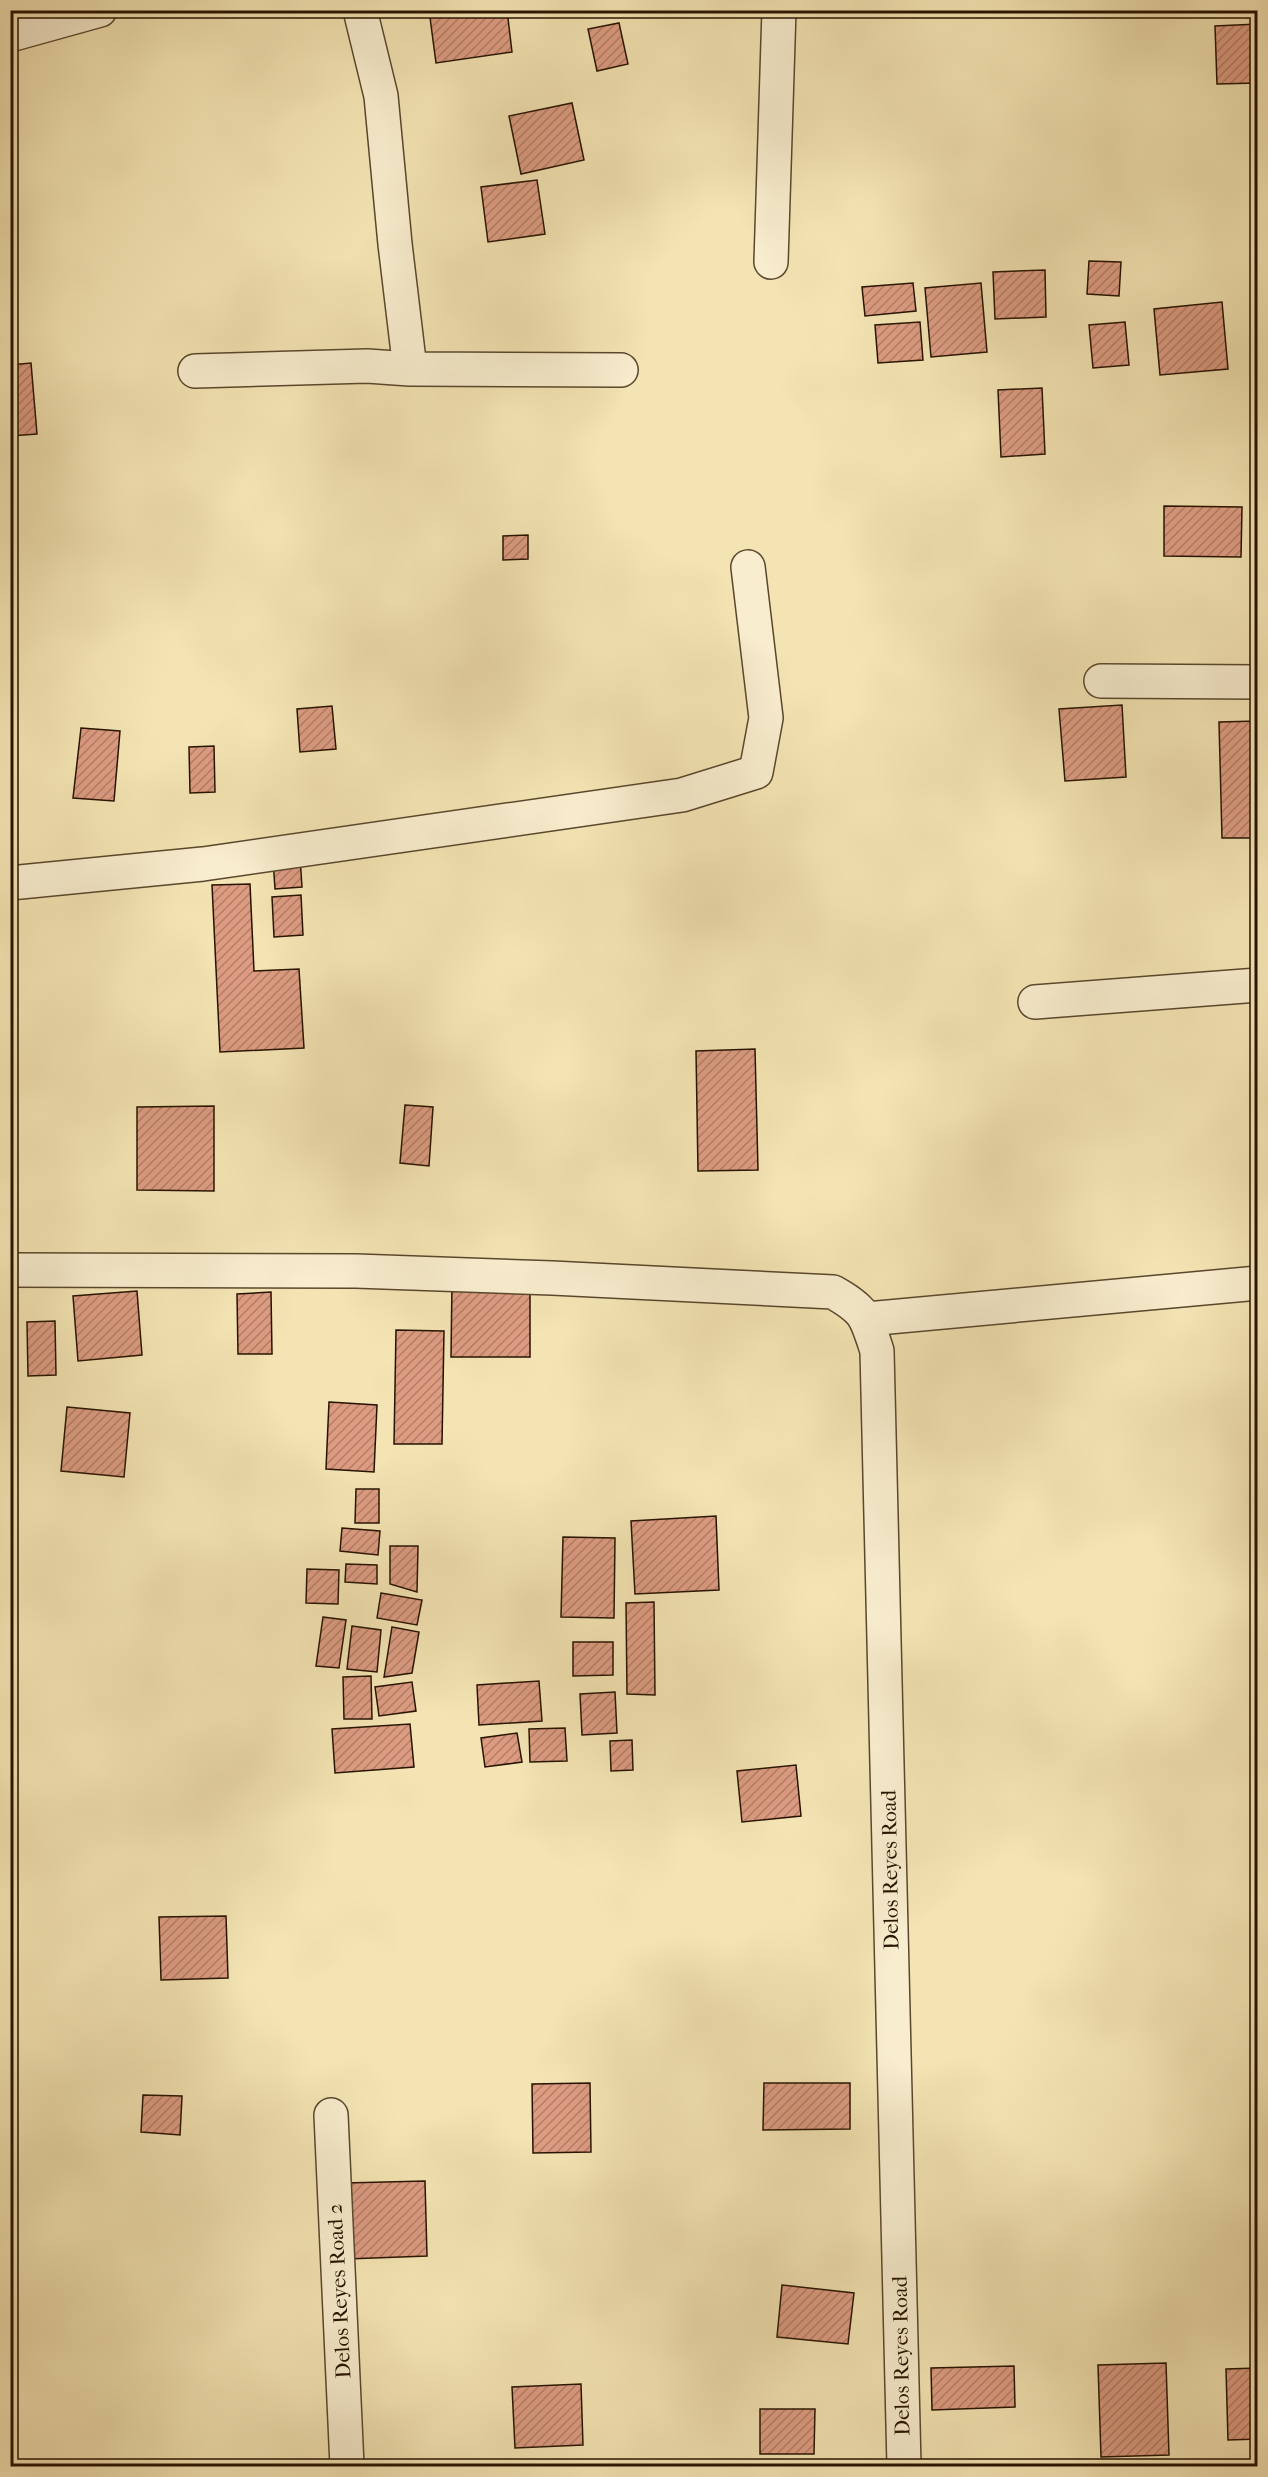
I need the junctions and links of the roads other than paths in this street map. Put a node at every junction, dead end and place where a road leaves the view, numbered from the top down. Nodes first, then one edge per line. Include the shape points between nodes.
1 (360, 10) edge
2 (778, 10) edge
3 (96, 11) edge
4 (10, 35) edge
5 (771, 262) dead end
6 (410, 369) junction
7 (621, 370) dead end
8 (195, 371) dead end
9 (748, 567) dead end
10 (1101, 681) dead end
11 (1257, 682) edge
12 (10, 883) edge
13 (1257, 985) edge
14 (1035, 1002) dead end
15 (10, 1270) edge
16 (1257, 1283) edge
17 (867, 1319) junction
18 (331, 2115) dead end
19 (347, 2466) edge
20 (904, 2466) edge

1 - 6 street via 381,96
2 - 5 street
3 - 4 street
6 - 7 street
6 - 8 street via 367,366
9 - 12 street via 766,718 756,772 682,795 203,864
10 - 11 street
13 - 14 street
15 - 17 street, Delos Reyes Road via 356,1271 833,1292 855,1304
16 - 17 street
17 - 20 street, Delos Reyes Road via 877,1350
18 - 19 street, Delos Reyes Road 2

